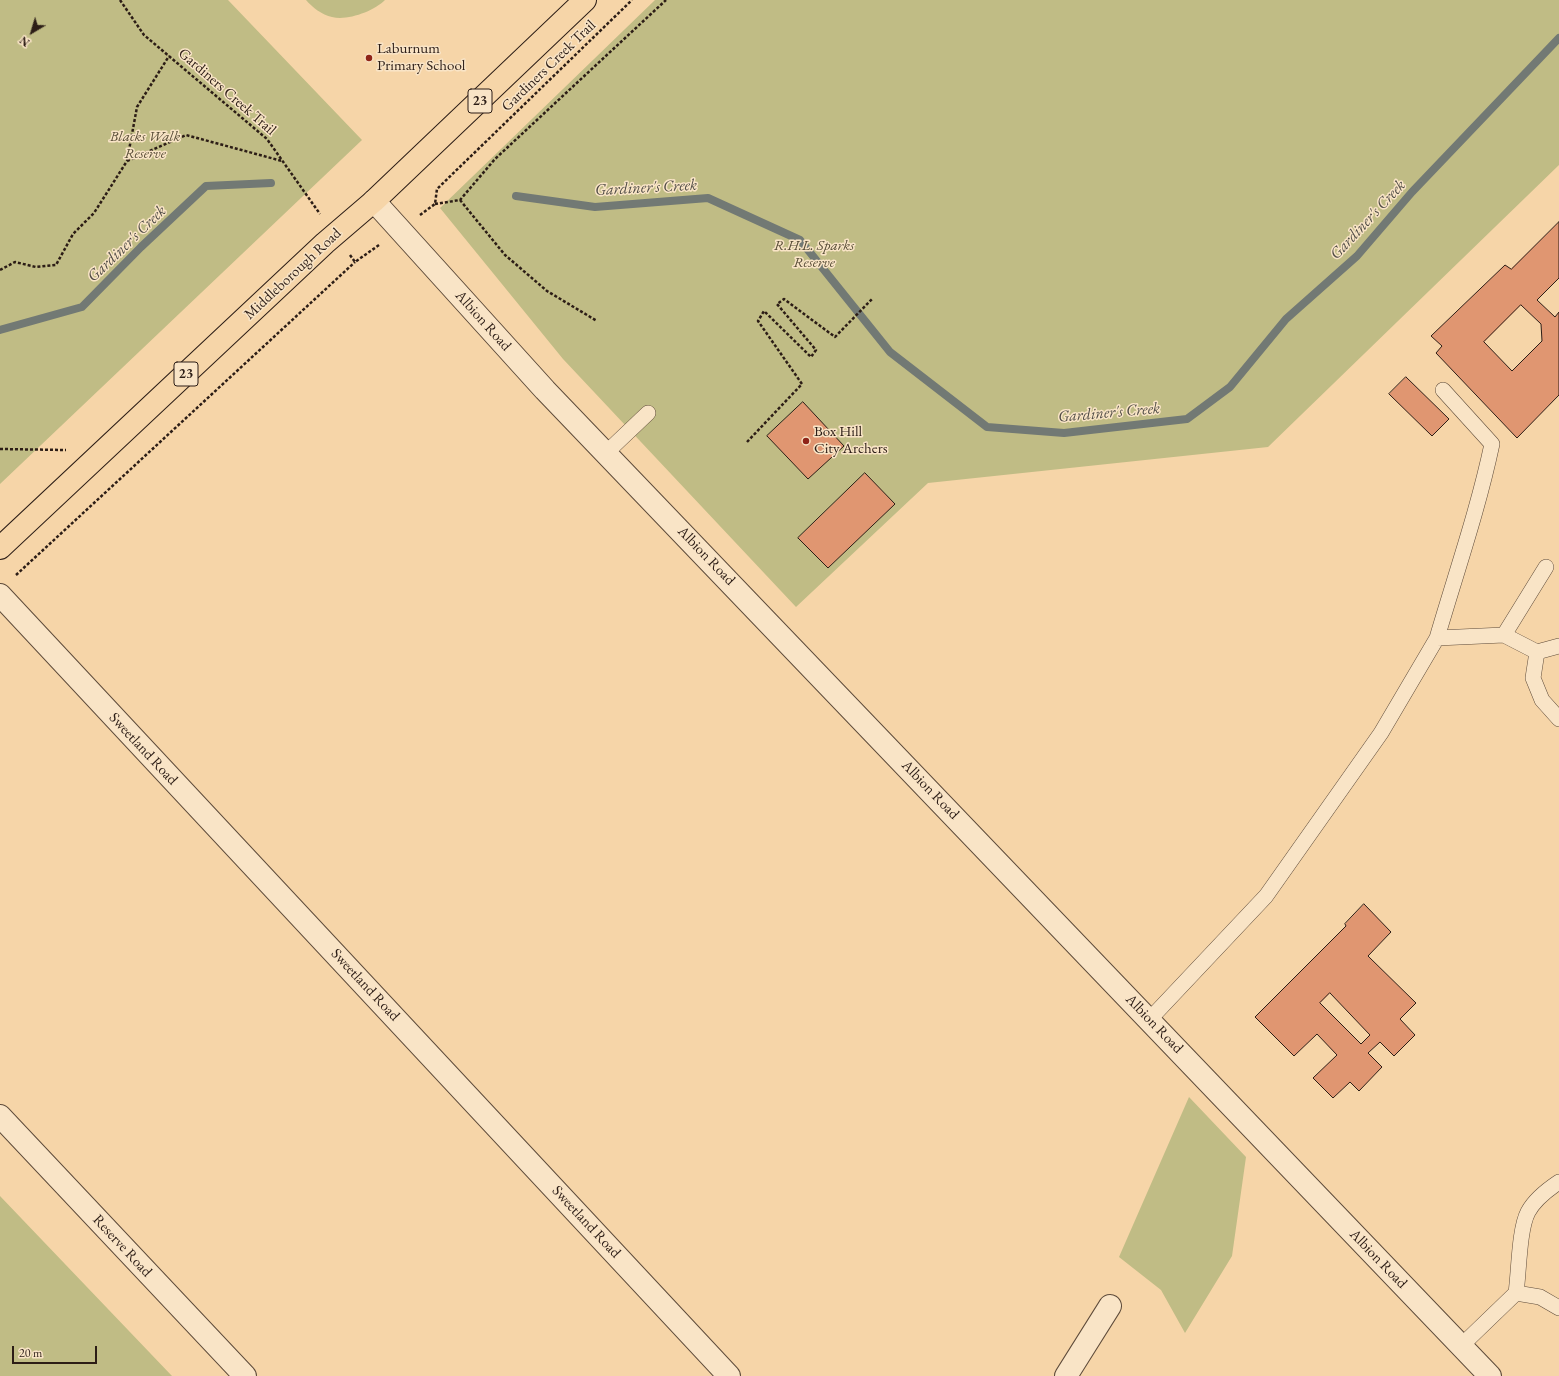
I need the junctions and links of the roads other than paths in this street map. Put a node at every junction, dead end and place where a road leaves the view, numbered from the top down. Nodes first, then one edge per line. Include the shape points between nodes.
1 (585, 0) edge
2 (374, 201) junction
3 (1443, 390) dead end
4 (648, 413) dead end
5 (606, 452) junction
6 (0, 548) edge
7 (1546, 567) dead end
8 (6, 587) edge
9 (1504, 635) junction
10 (1437, 638) junction
11 (1559, 646) edge
12 (1537, 652) junction
13 (1559, 720) edge
14 (1150, 1019) junction
15 (0, 1116) edge
16 (1559, 1182) edge
17 (1516, 1293) junction
18 (1110, 1306) dead end
19 (1559, 1308) edge
20 (1461, 1346) junction
21 (245, 1376) edge
22 (729, 1376) edge
23 (1066, 1376) edge
24 (1490, 1376) edge

1 - 2 main road, Middleborough Road / 23
2 - 5 street, Albion Road
2 - 6 main road, Middleborough Road / 23 via 335,234
3 - 10 lane via 1492,444 1482,492
4 - 5 lane
5 - 14 street, Albion Road
7 - 9 lane
8 - 22 street, Sweetland Road
9 - 10 lane
9 - 12 lane
10 - 14 lane via 1381,733 1266,896
11 - 12 lane
12 - 13 lane via 1533,678 1542,700
14 - 20 street, Albion Road
15 - 21 street, Reserve Road
16 - 17 lane via 1543,1193 1528,1213
17 - 19 lane via 1540,1297
17 - 20 lane
18 - 23 street
20 - 24 street, Albion Road

